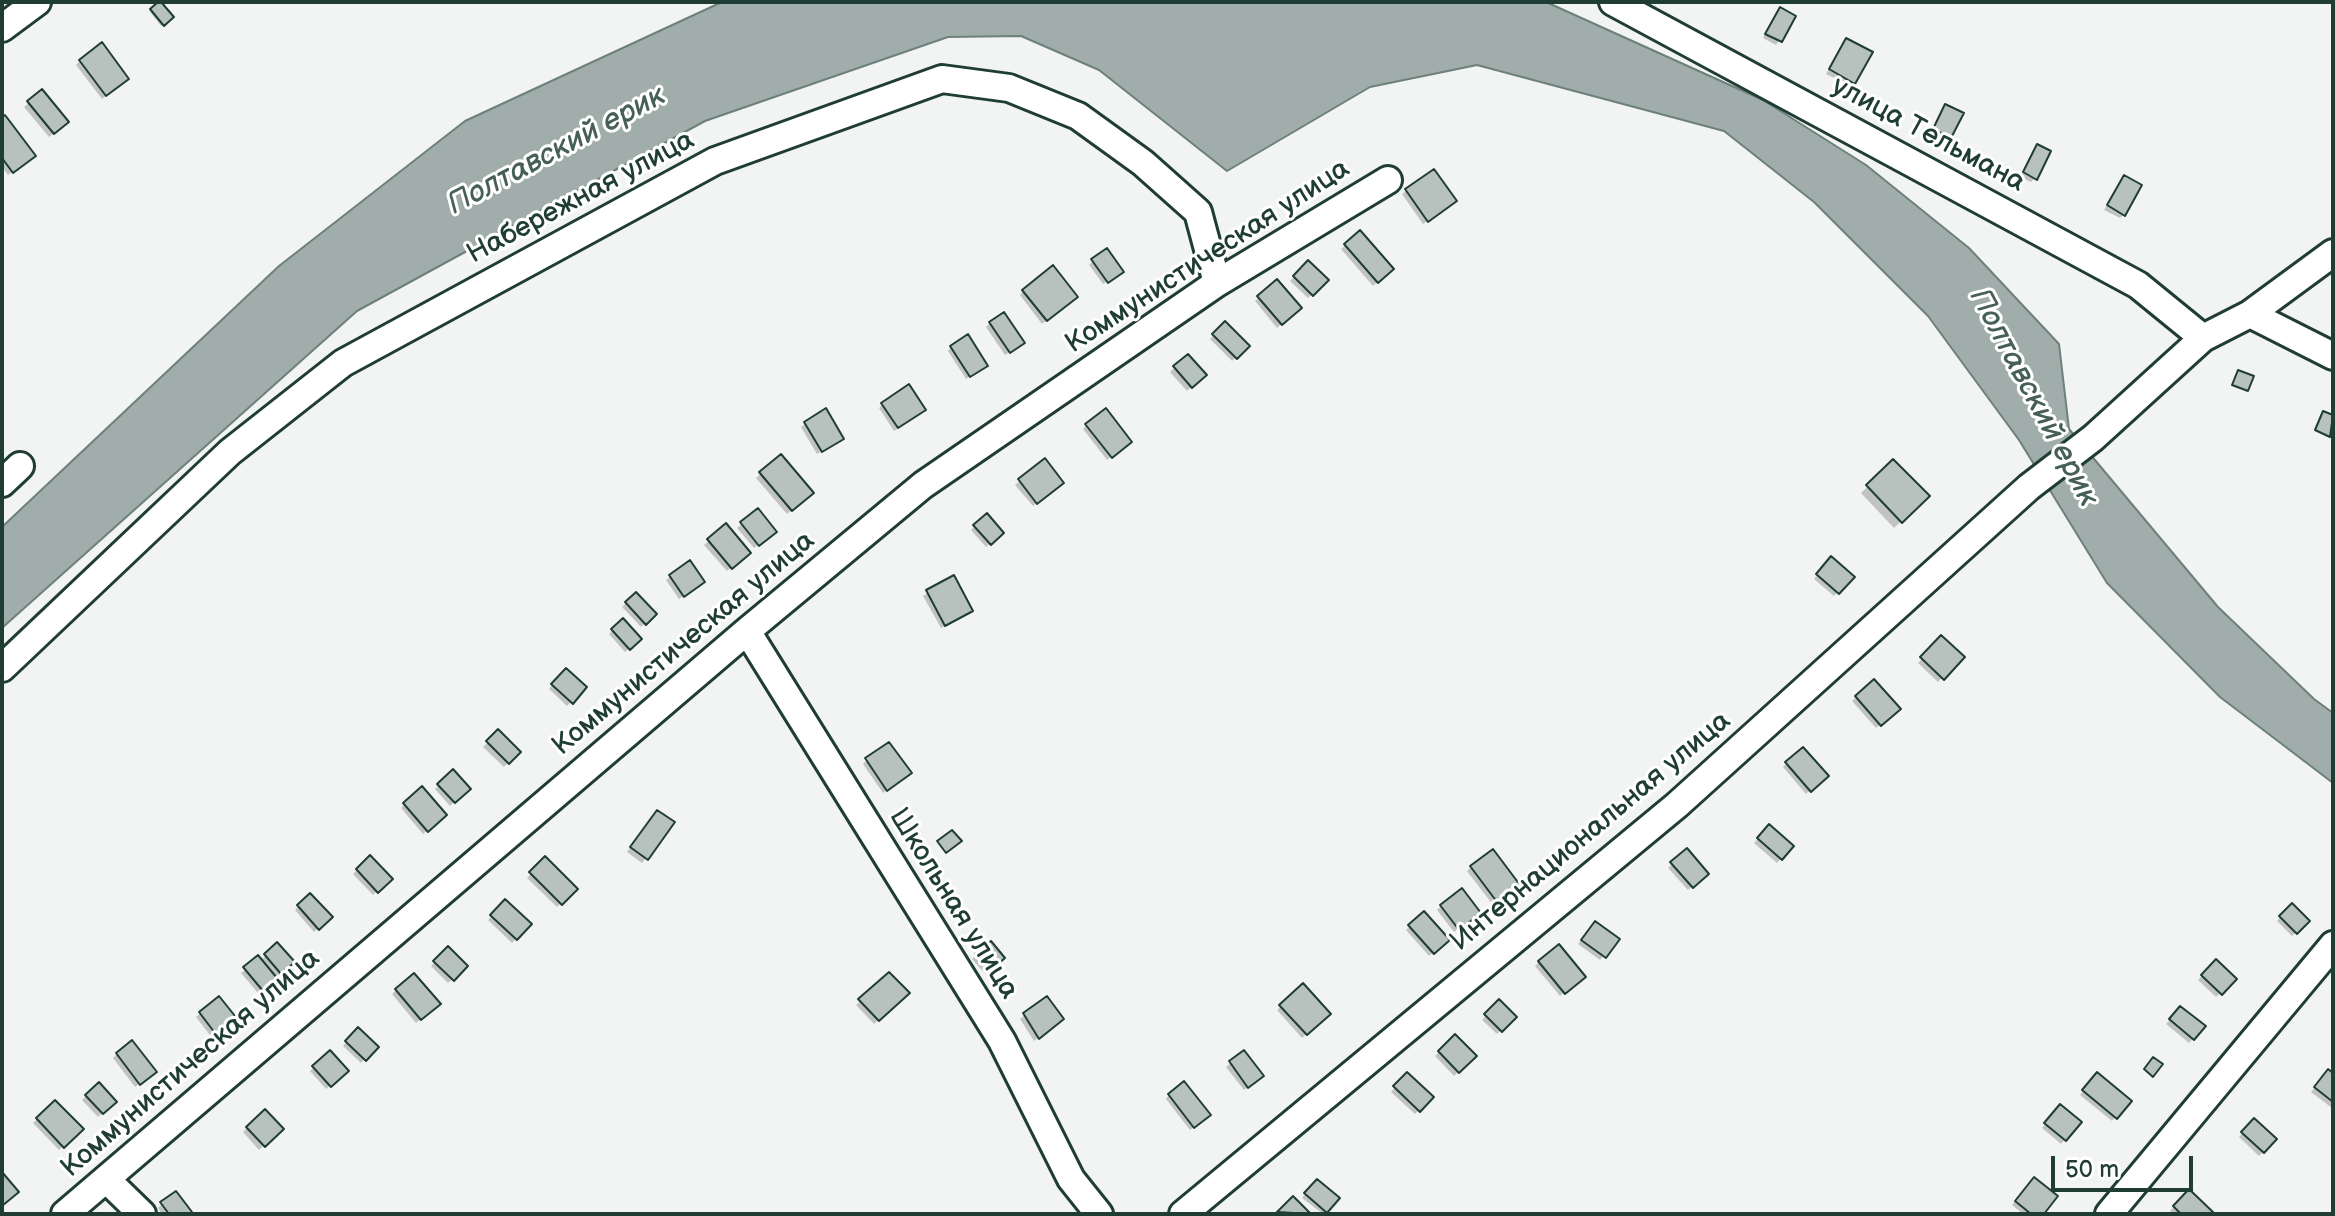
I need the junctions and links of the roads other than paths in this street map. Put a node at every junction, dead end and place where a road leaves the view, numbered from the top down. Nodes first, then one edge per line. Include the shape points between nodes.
1 (37, 2) edge
2 (1613, 2) edge
3 (2, 28) edge
4 (1388, 180) dead end
5 (2333, 253) edge
6 (1217, 283) junction
7 (2250, 314) junction
8 (2203, 338) junction
9 (2333, 356) edge
10 (747, 631) junction
11 (2, 668) edge
12 (2333, 945) edge
13 (106, 1179) junction
14 (65, 1214) edge
15 (142, 1214) edge
16 (1099, 1214) edge
17 (1183, 1214) edge
18 (2109, 1214) edge

1 - 3 street
2 - 8 street, улица Тельмана via 2138,285
4 - 6 street, Коммунистическая улица
5 - 7 street, Интернациональная улица
6 - 10 street, Коммунистическая улица via 923,485
6 - 11 street, Набережная улица via 1198,212 1143,163 1078,116 1009,88 942,79 715,161 343,363 230,452
7 - 8 street, Интернациональная улица
7 - 9 street
8 - 17 street, Интернациональная улица via 2093,438 2029,487 1677,805
10 - 13 street, Коммунистическая улица
10 - 16 street, Школьная улица via 1002,1041 1071,1179
12 - 18 street
13 - 14 street, Коммунистическая улица
13 - 15 street

